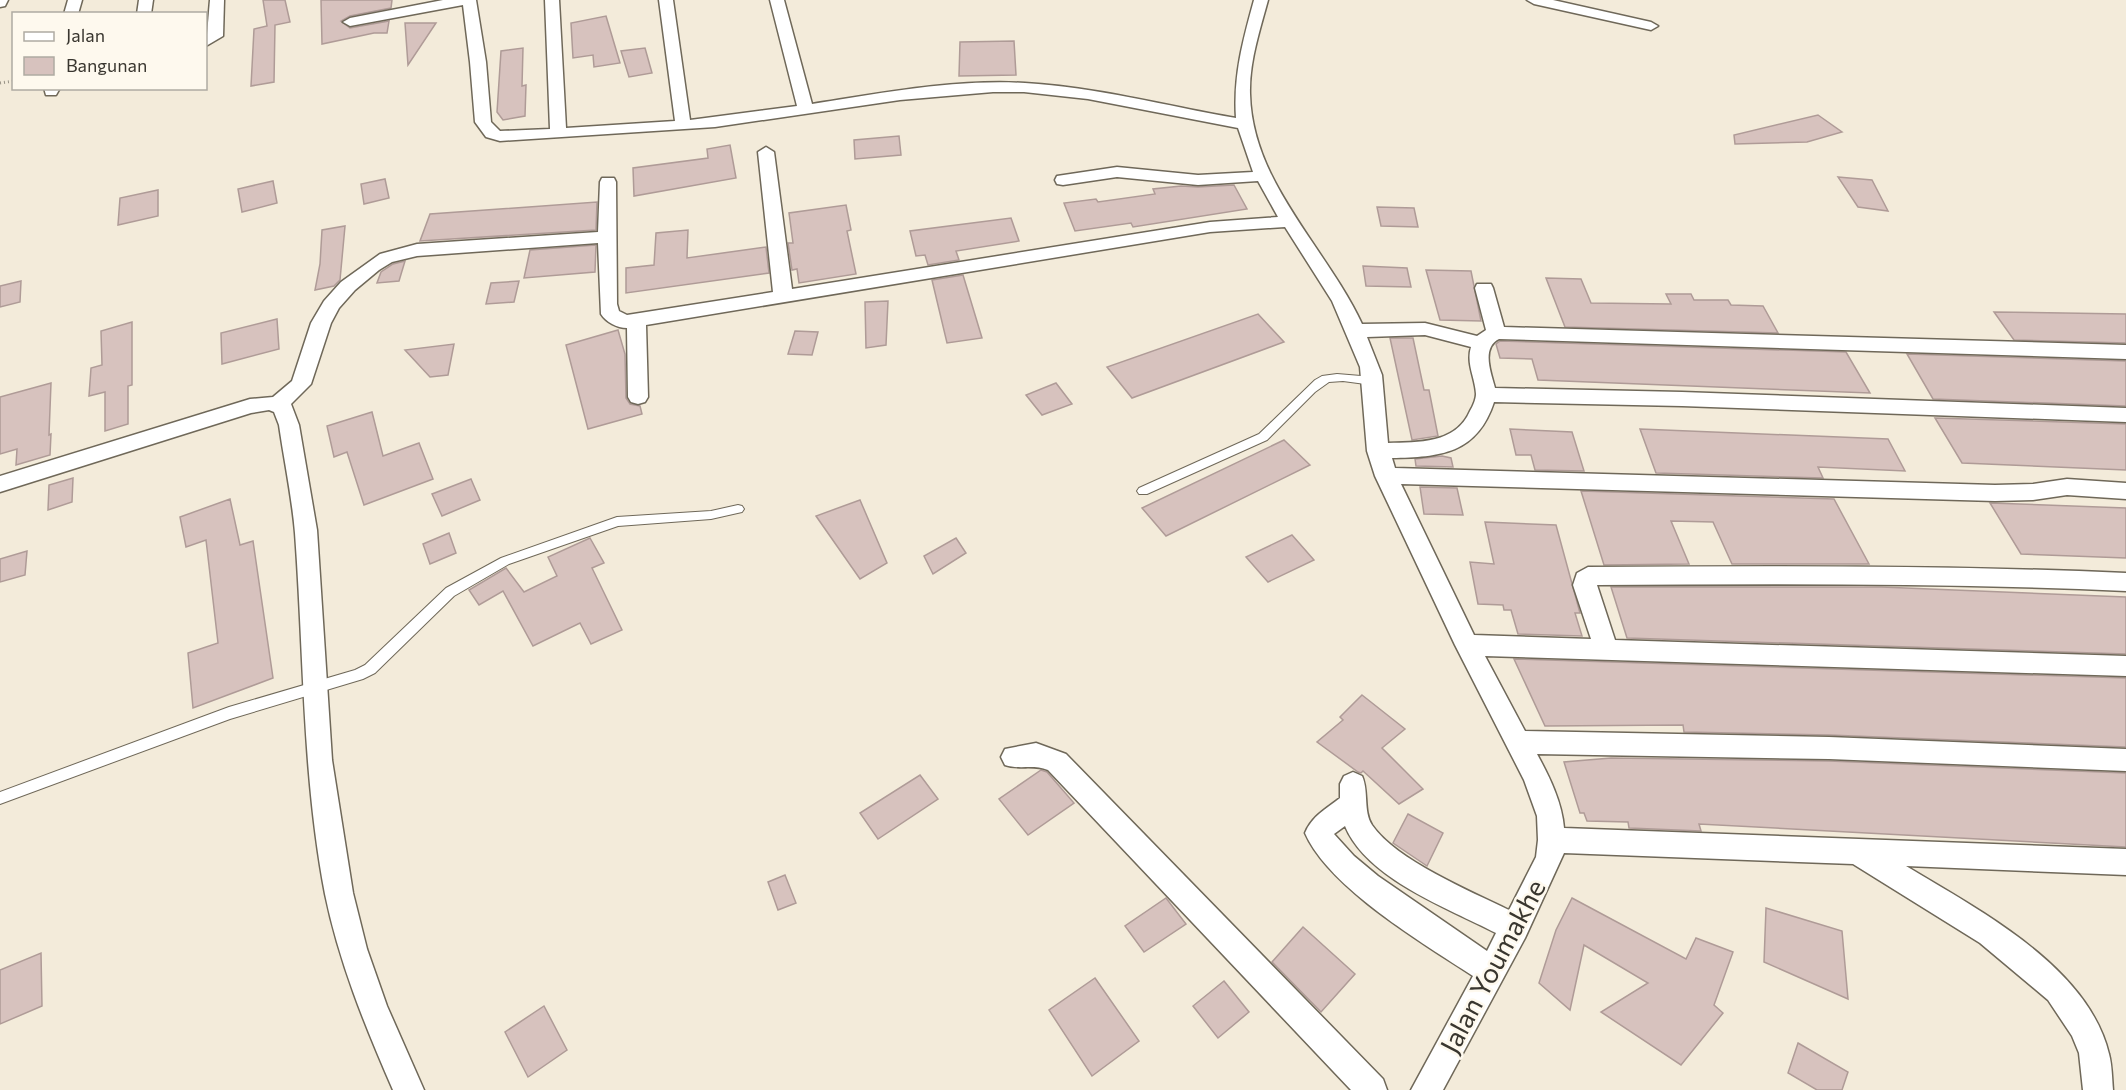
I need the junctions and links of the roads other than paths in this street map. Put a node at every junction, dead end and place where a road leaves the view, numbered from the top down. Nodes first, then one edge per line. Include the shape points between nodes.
1 (217, 0) edge
2 (467, 0) edge
3 (552, 0) edge
4 (666, 0) edge
5 (777, 0) edge
6 (1261, 0) edge
7 (1534, 0) edge
8 (350, 22) dead end
9 (1651, 26) dead end
10 (207, 41) edge
11 (806, 110) junction
12 (1245, 124) junction
13 (683, 125) junction
14 (558, 132) junction
15 (766, 152) dead end
16 (1251, 177) junction
17 (1063, 180) dead end
18 (608, 182) dead end
19 (1277, 222) junction
20 (607, 237) junction
21 (1484, 288) dead end
22 (783, 296) junction
23 (636, 321) junction
24 (1354, 331) junction
25 (1488, 338) junction
26 (2126, 352) edge
27 (1363, 380) junction
28 (1486, 395) junction
29 (638, 397) dead end
30 (278, 404) junction
31 (2126, 416) edge
32 (1378, 451) junction
33 (1386, 476) junction
34 (0, 484) edge
35 (1143, 491) dead end
36 (2126, 491) edge
37 (738, 509) dead end
38 (2126, 582) edge
39 (1467, 645) junction
40 (1607, 650) junction
41 (2126, 666) edge
42 (314, 689) junction
43 (1516, 742) junction
44 (1014, 757) dead end
45 (2126, 760) edge
46 (0, 798) edge
47 (1552, 840) junction
48 (1857, 852) junction
49 (2126, 862) edge
50 (1515, 928) junction
51 (1491, 971) junction
52 (408, 1090) edge
53 (1372, 1090) edge
54 (1426, 1090) edge
55 (2098, 1090) edge

1 - 10 street via 216,36
2 - 8 street
2 - 14 street via 486,129 500,136
3 - 14 street
4 - 13 street
5 - 11 street
6 - 12 street via 1243,73
7 - 9 street
11 - 12 street via 956,90 1026,88
11 - 13 street
12 - 16 street via 1252,147
13 - 14 street
15 - 22 street
16 - 17 street via 1198,180 1124,172
16 - 19 street
18 - 20 street
19 - 22 street via 1210,227
19 - 24 street via 1341,301
20 - 23 street via 610,314 624,322
20 - 30 street via 417,250 386,258 348,286 331,305 301,384
21 - 25 street
22 - 23 street
23 - 29 street
24 - 25 street via 1425,329
24 - 27 street via 1369,363
25 - 26 street
25 - 28 street via 1477,351
27 - 32 street
27 - 35 lane via 1324,380 1263,437
28 - 31 street
28 - 32 street via 1481,412 1461,438 1437,446
30 - 34 street via 250,406
30 - 42 street via 287,415 306,530
32 - 33 street
33 - 36 street via 1995,493 2067,487
33 - 39 street
37 - 42 lane via 711,515 617,522 505,561 450,592 370,669
38 - 40 street via 1827,575 1588,576 1585,585
39 - 40 street
39 - 43 street
40 - 41 street
42 - 46 lane via 229,713
42 - 52 street via 319,760 339,893 374,1010
43 - 45 street via 1829,748
43 - 47 street via 1536,777 1550,816
44 - 53 street via 1036,754 1057,762
47 - 48 street
47 - 50 street, Jalan Youmakhe via 1549,859
48 - 49 street
48 - 55 street via 1990,933 2058,990 2083,1026 2094,1053
50 - 51 street, Jalan Youmakhe
50 - 51 street via 1378,851 1355,818 1354,794 1318,833 1320,840 1350,869 1434,934
51 - 54 street, Jalan Youmakhe

